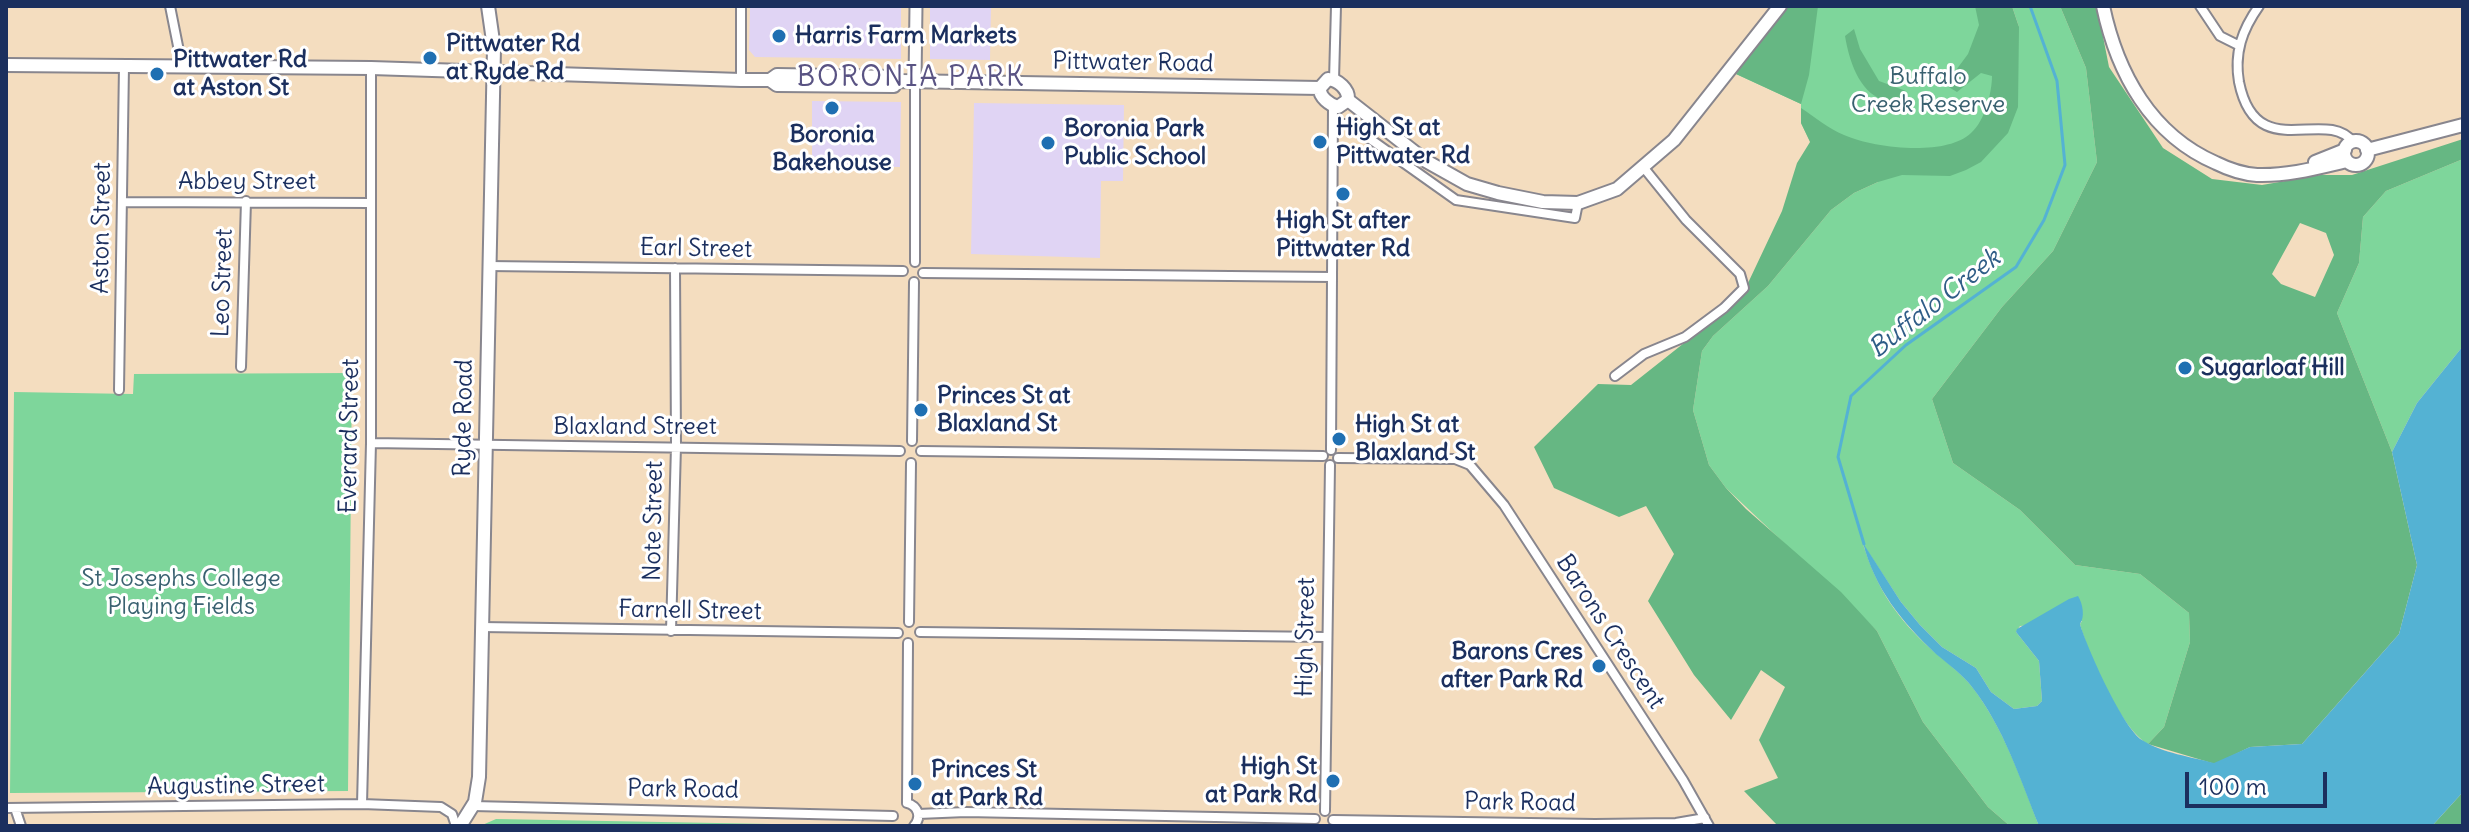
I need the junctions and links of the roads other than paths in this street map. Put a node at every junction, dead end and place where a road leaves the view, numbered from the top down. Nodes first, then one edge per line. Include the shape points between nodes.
1 (170, 6) edge
2 (488, 6) edge
3 (741, 6) edge
4 (916, 6) edge
5 (1336, 6) edge
6 (1780, 6) edge
7 (2103, 6) edge
8 (2110, 6) edge
9 (2200, 6) edge
10 (2259, 6) edge
11 (2238, 45) junction
12 (6, 65) edge
13 (124, 66) junction
14 (182, 66) junction
15 (371, 68) junction
16 (493, 74) junction
17 (741, 80) junction
18 (1334, 80) junction
19 (915, 81) junction
20 (1320, 88) junction
21 (1348, 100) junction
22 (1333, 106) junction
23 (1333, 124) junction
24 (2463, 125) edge
25 (2367, 150) junction
26 (2348, 151) junction
27 (1644, 168) junction
28 (246, 201) junction
29 (123, 202) junction
30 (371, 203) junction
31 (1578, 203) junction
32 (915, 262) junction
33 (488, 266) junction
34 (675, 268) junction
35 (903, 271) junction
36 (923, 273) junction
37 (1332, 277) junction
38 (914, 282) junction
39 (241, 367) dead end
40 (1615, 376) dead end
41 (119, 390) dead end
42 (912, 441) junction
43 (371, 443) junction
44 (486, 446) junction
45 (676, 446) junction
46 (1331, 450) junction
47 (900, 451) junction
48 (921, 451) junction
49 (1323, 456) junction
50 (1334, 461) junction
51 (911, 463) junction
52 (909, 622) junction
53 (481, 627) junction
54 (671, 631) junction
55 (920, 632) junction
56 (898, 633) junction
57 (1326, 637) junction
58 (908, 643) junction
59 (907, 803) junction
60 (362, 804) junction
61 (473, 806) junction
62 (10, 808) edge
63 (1325, 811) junction
64 (918, 814) junction
65 (893, 816) junction
66 (1707, 822) edge
67 (1317, 823) edge
68 (1332, 823) edge
69 (1594, 825) edge
70 (21, 826) edge
71 (458, 826) edge
72 (897, 826) edge
73 (914, 826) edge

1 - 14 street
2 - 16 main road, Ryde Road
3 - 17 street
4 - 19 street
5 - 18 street
6 - 27 main road via 1674,140
7 - 26 main road via 2114,50 2139,100 2192,152 2253,175 2292,174
8 - 26 main road via 2120,52 2144,95 2199,149 2231,164 2272,170
9 - 11 street via 2220,36
10 - 11 street
11 - 26 street via 2243,100 2262,124 2280,131 2339,130
12 - 13 main road, Pittwater Road
13 - 14 main road, Pittwater Road
13 - 29 street, Aston Street
14 - 15 main road, Pittwater Road
15 - 16 main road, Pittwater Road
15 - 30 street, Everard Street
16 - 17 main road, Pittwater Road
16 - 33 main road, Ryde Road
17 - 19 main road, Pittwater Road via 894,86 897,81
18 - 20 main road
18 - 21 main road
19 - 20 main road, Pittwater Road
19 - 32 street
20 - 22 main road
21 - 22 main road
21 - 31 main road via 1418,156 1467,184 1543,202
22 - 23 street
23 - 31 street via 1349,124 1456,200 1575,218
23 - 37 street
24 - 25 main road
25 - 26 main road via 2361,142
25 - 26 main road via 2367,158 2354,165
27 - 31 main road via 1617,189
27 - 40 street via 1740,274 1744,288 1685,337 1644,354
28 - 29 street, Abbey Street
28 - 30 street, Abbey Street
28 - 39 street, Leo Street
29 - 41 street, Aston Street
30 - 43 street, Everard Street
32 - 35 street
32 - 36 street
33 - 34 street, Earl Street
33 - 44 main road, Ryde Road
34 - 35 street, Earl Street
34 - 45 street, Note Street
35 - 38 street
36 - 37 street
36 - 38 street
37 - 46 street
38 - 42 street
42 - 47 street
42 - 48 street
43 - 44 street, Blaxland Street
43 - 60 street, Everard Street
44 - 45 street, Blaxland Street
44 - 53 main road, Ryde Road
45 - 47 street, Blaxland Street
45 - 54 street, Note Street
46 - 49 street
46 - 50 street via 1336,452
47 - 51 street
48 - 49 street
48 - 51 street
49 - 50 street via 1324,461
50 - 57 street, High Street
50 - 66 street, Barons Crescent via 1455,459 1470,465 1504,505
51 - 52 street
52 - 55 street
52 - 56 street
53 - 54 street, Farnell Street
53 - 61 main road, Ryde Road via 479,777
54 - 56 street, Farnell Street
55 - 57 street
55 - 58 street
56 - 58 street
57 - 63 street, High Street
58 - 59 street
59 - 64 street
59 - 65 street via 895,808
60 - 62 street, Augustine Street
60 - 71 street, Augustine Street via 441,807
61 - 65 street, Park Road
61 - 71 main road, Ryde Road
62 - 70 street
63 - 67 street via 1317,814
63 - 68 street via 1331,813
64 - 67 street
64 - 73 street
65 - 72 street
66 - 69 street, Park Road
68 - 69 street, Park Road

